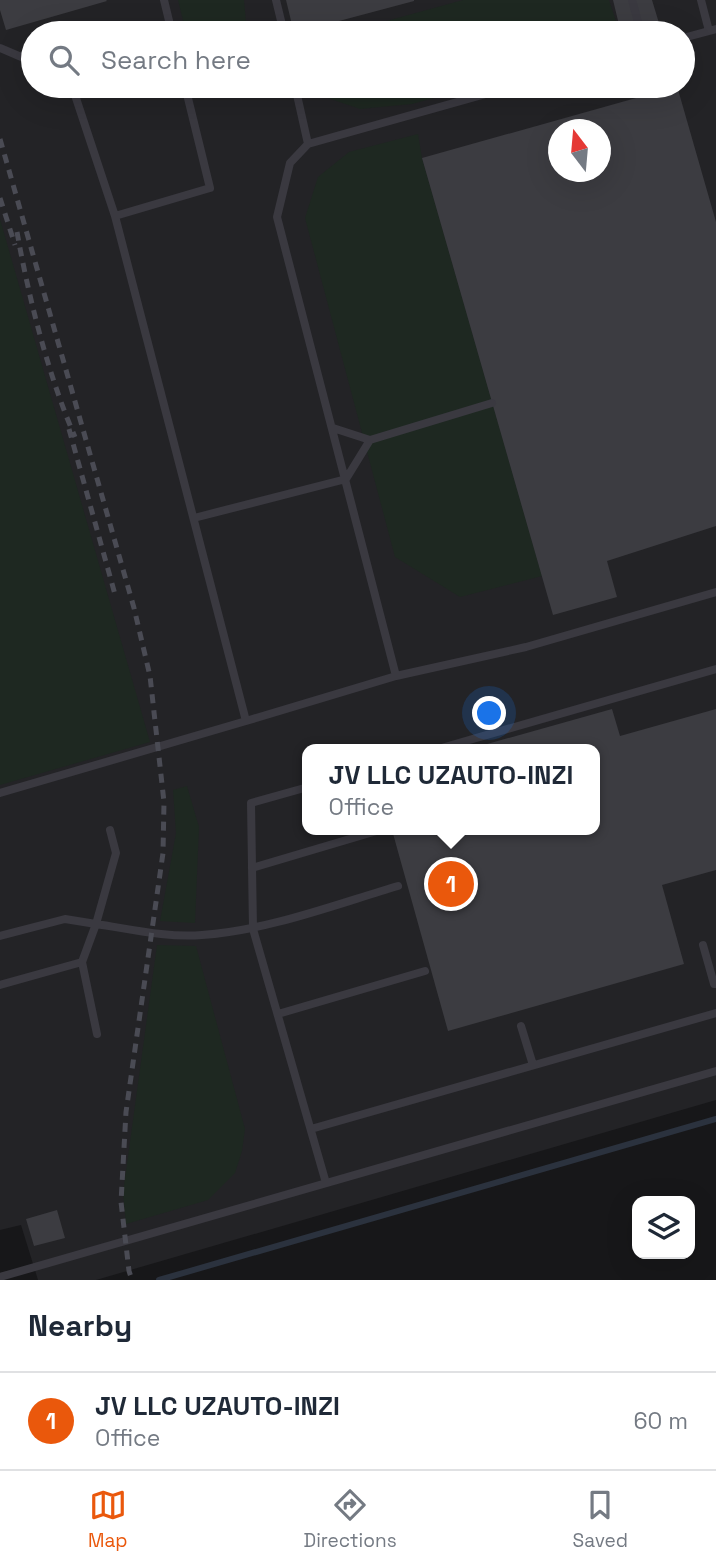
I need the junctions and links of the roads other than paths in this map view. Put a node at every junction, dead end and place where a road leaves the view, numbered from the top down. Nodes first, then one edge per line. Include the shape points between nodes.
1 (164, 0) edge
2 (276, 0) edge
3 (632, 0) edge
4 (701, 0) edge
5 (169, 21) edge
6 (281, 21) edge
7 (638, 21) edge
8 (713, 30) edge
9 (695, 35) edge
10 (0, 48) edge
11 (21, 57) edge
12 (76, 98) edge
13 (188, 98) edge
14 (298, 98) edge
15 (471, 98) edge
16 (308, 144) junction
17 (115, 216) junction
18 (492, 402) dead end
19 (333, 428) junction
20 (370, 440) junction
21 (346, 479) junction
22 (194, 518) junction
23 (716, 592) edge
24 (716, 669) edge
25 (396, 676) junction
26 (246, 721) junction
27 (455, 744) edge
28 (302, 788) edge
29 (0, 793) edge
30 (110, 830) dead end
31 (363, 835) edge
32 (252, 868) junction
33 (398, 886) dead end
34 (96, 924) junction
35 (253, 929) junction
36 (0, 936) edge
37 (703, 945) dead end
38 (82, 962) junction
39 (425, 971) dead end
40 (716, 984) edge
41 (0, 985) edge
42 (716, 1013) edge
43 (278, 1014) junction
44 (521, 1026) dead end
45 (97, 1034) dead end
46 (533, 1065) junction
47 (716, 1071) edge
48 (311, 1129) junction
49 (326, 1183) junction
50 (0, 1276) edge
51 (11, 1277) edge

1 - 5 lane
2 - 6 lane
3 - 7 lane
4 - 8 lane
8 - 9 lane
10 - 11 lane
12 - 17 lane
13 - 17 lane via 210,188
14 - 16 lane
15 - 16 lane
16 - 19 lane via 290,163 277,216
17 - 22 lane
18 - 20 lane
19 - 20 lane
19 - 21 lane
20 - 21 lane
21 - 22 lane
21 - 25 lane
22 - 26 lane
23 - 25 lane via 526,647
24 - 27 lane
25 - 26 lane
26 - 29 lane
28 - 32 lane via 251,803
30 - 34 lane via 116,853
31 - 32 lane
32 - 35 lane
33 - 35 lane
34 - 35 lane via 200,936
34 - 36 lane via 65,919
34 - 38 lane
35 - 43 lane
37 - 40 lane
38 - 41 lane
38 - 45 lane
39 - 43 lane
42 - 46 lane
43 - 48 lane
44 - 46 lane
46 - 48 lane
47 - 49 lane
48 - 49 lane
49 - 51 lane
50 - 51 lane

